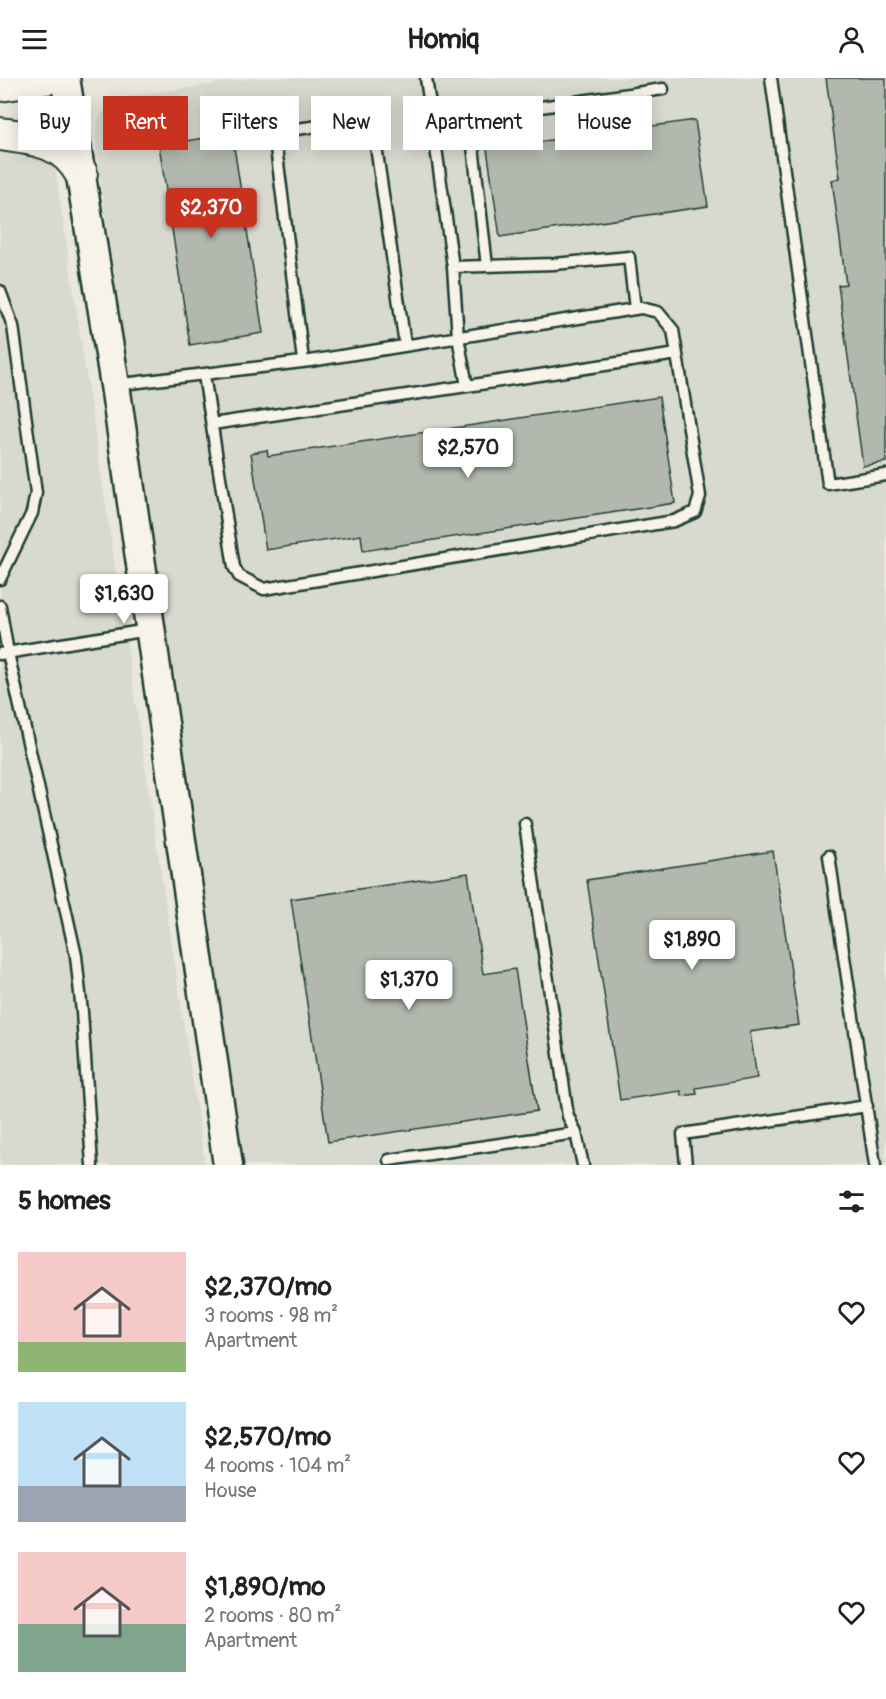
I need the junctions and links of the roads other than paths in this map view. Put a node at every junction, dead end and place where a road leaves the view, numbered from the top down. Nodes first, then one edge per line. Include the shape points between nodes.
1 (47, 78) edge
2 (65, 78) edge
3 (426, 78) edge
4 (771, 78) edge
5 (0, 85) edge
6 (663, 90) dead end
7 (0, 134) edge
8 (81, 173) junction
9 (487, 266) junction
10 (453, 267) junction
11 (0, 291) edge
12 (635, 309) junction
13 (458, 337) junction
14 (405, 345) junction
15 (677, 354) junction
16 (303, 360) junction
17 (204, 375) junction
18 (115, 385) junction
19 (467, 386) junction
20 (212, 423) junction
21 (886, 475) edge
22 (0, 579) edge
23 (0, 606) edge
24 (148, 630) junction
25 (4, 654) edge
26 (525, 824) dead end
27 (829, 856) dead end
28 (867, 1106) junction
29 (576, 1133) junction
30 (389, 1160) dead end
31 (92, 1165) edge
32 (228, 1165) edge
33 (583, 1165) edge
34 (686, 1165) edge
35 (875, 1165) edge

1 - 5 main road
2 - 8 street
3 - 10 lane
4 - 21 lane via 828,484
6 - 9 lane via 473,117 471,129
7 - 8 main road via 54,146 72,157
8 - 18 street
9 - 10 lane
9 - 12 lane via 629,257
10 - 13 lane
11 - 22 lane via 13,326 36,493 32,513
12 - 13 lane
12 - 15 lane via 658,312 673,330
13 - 14 lane
13 - 19 lane
14 - 16 lane
14 - 16 lane via 372,118 274,132
15 - 19 lane
15 - 20 lane via 700,496 696,512 674,522 264,589 239,576 234,567
16 - 17 lane
17 - 18 lane
17 - 20 lane
18 - 24 street
19 - 20 lane
23 - 25 lane
24 - 25 lane
24 - 32 street
25 - 31 lane via 76,956
26 - 29 lane via 568,1116
27 - 28 lane
28 - 34 lane via 683,1134
28 - 35 lane
29 - 30 lane
29 - 33 lane

